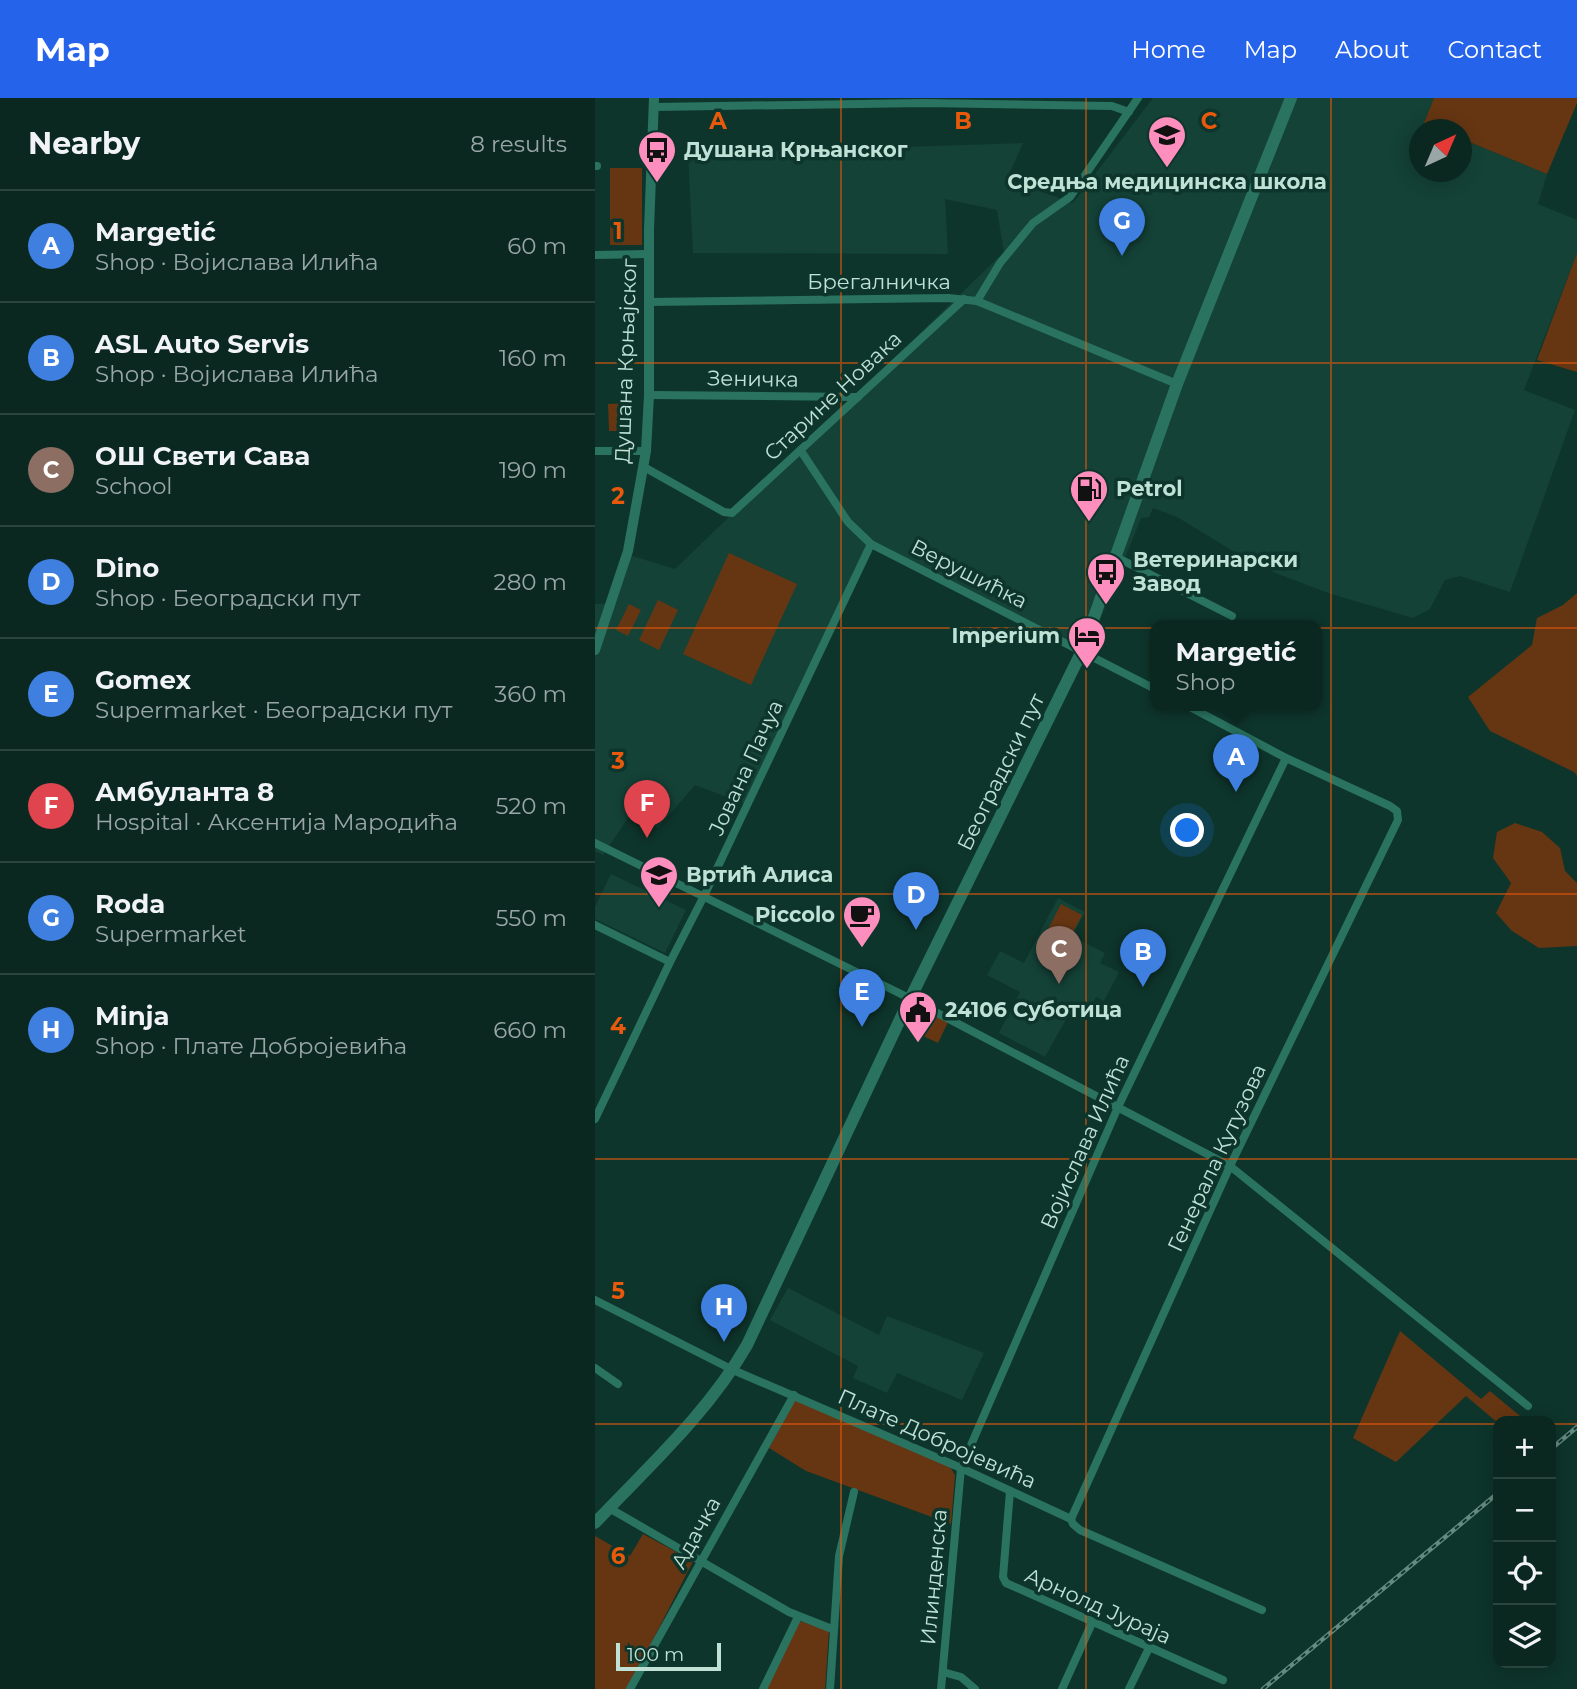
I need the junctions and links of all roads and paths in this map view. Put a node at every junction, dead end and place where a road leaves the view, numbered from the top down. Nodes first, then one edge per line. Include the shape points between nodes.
1 (1138, 98) edge
2 (1291, 98) edge
3 (924, 100) edge
4 (654, 102) edge
5 (1129, 112) junction
6 (649, 254) junction
7 (595, 255) edge
8 (964, 299) junction
9 (977, 301) junction
10 (649, 302) junction
11 (1177, 384) junction
12 (649, 395) junction
13 (858, 397) junction
14 (595, 451) edge
15 (646, 451) junction
16 (801, 451) junction
17 (644, 467) junction
18 (871, 544) junction
19 (1116, 556) junction
20 (1232, 617) dead end
21 (595, 650) edge
22 (1082, 651) junction
23 (1150, 686) edge
24 (1197, 711) edge
25 (1286, 758) junction
26 (595, 843) edge
27 (704, 897) junction
28 (595, 925) edge
29 (670, 962) junction
30 (910, 999) junction
31 (1118, 1107) junction
32 (595, 1119) edge
33 (1230, 1166) junction
34 (595, 1300) edge
35 (595, 1368) edge
36 (733, 1370) junction
37 (618, 1384) dead end
38 (793, 1395) junction
39 (1528, 1406) dead end
40 (961, 1468) junction
41 (1010, 1491) junction
42 (854, 1492) dead end
43 (601, 1513) edge
44 (1071, 1519) junction
45 (700, 1561) junction
46 (1262, 1610) dead end
47 (798, 1617) junction
48 (1092, 1623) junction
49 (832, 1629) junction
50 (1149, 1648) junction
51 (943, 1672) junction
52 (1223, 1680) dead end
53 (630, 1689) edge
54 (763, 1689) edge
55 (829, 1689) edge
56 (941, 1689) edge
57 (975, 1689) edge
58 (1062, 1689) edge
59 (1129, 1689) edge

1 - 5 street
2 - 11 main road, Београдски пут
3 - 4 street
3 - 5 street via 1112,106
4 - 6 street, Душана Крњајског
5 - 9 street via 1070,197 1033,223
6 - 7 street
6 - 10 street, Душана Крњајског
8 - 9 street, Брегалничка
8 - 10 street, Брегалничка
8 - 13 street, Старине Новака
9 - 11 street, Брегалничка
10 - 12 street, Душана Крњајског
11 - 19 main road, Београдски пут
12 - 13 street, Зеничка
12 - 15 street, Душана Крњајског
13 - 16 street, Старине Новака
14 - 15 street
15 - 17 street, Душана Крњајског
16 - 17 street, Старине Новака via 733,512 724,512
16 - 18 street, Верушићка via 848,522
17 - 21 street, Душана Крњајског via 628,551
18 - 22 street, Верушићка
18 - 27 street, Јована Пачуа
19 - 20 street
19 - 22 main road, Београдски пут
22 - 23 street, Верушићка
22 - 30 main road, Београдски пут
24 - 25 street
25 - 31 street, Војислава Илића
25 - 33 street, Генерала Кутузова via 1390,806 1399,815
26 - 27 street
27 - 29 street, Јована Пачуа
27 - 30 street
28 - 29 street
29 - 32 street, Јована Пачуа
30 - 31 street
30 - 36 main road, Београдски пут
31 - 33 street
31 - 40 street, Војислава Илића
33 - 39 street
33 - 44 street, Генерала Кутузова
34 - 36 street, Плате Добројевића
35 - 37 street
36 - 38 street, Плате Добројевића
36 - 43 main road, Београдски пут
38 - 40 street, Плате Добројевића
38 - 45 street, Адачка
40 - 41 street, Плате Добројевића
40 - 51 street, Илинденска
41 - 44 street, Плате Добројевића
41 - 48 street, Арнолд Јураја via 1006,1583
42 - 49 street via 839,1556
43 - 45 street
44 - 46 street, Плате Добројевића via 1080,1530
45 - 47 street
45 - 53 street, Адачка
47 - 49 street
47 - 54 street
48 - 50 street, Арнолд Јураја
48 - 58 street
49 - 55 street
50 - 52 street, Арнолд Јураја
50 - 59 street
51 - 56 street, Илинденска
51 - 57 street via 961,1677

